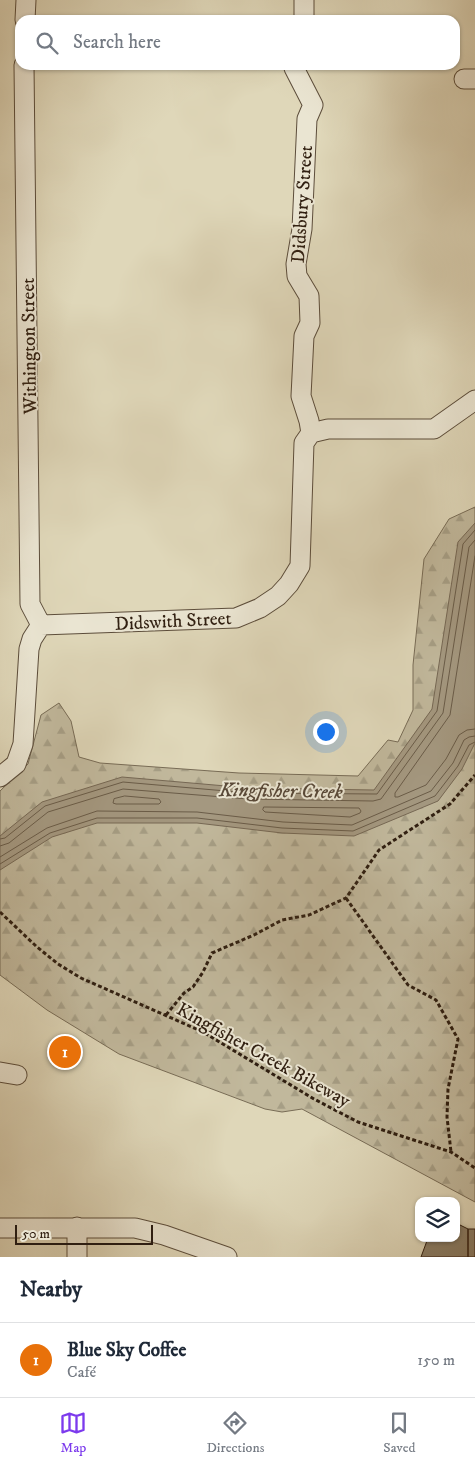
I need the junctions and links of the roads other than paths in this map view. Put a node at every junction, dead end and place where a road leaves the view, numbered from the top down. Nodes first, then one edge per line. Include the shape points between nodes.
1 (26, 0) edge
2 (304, 0) edge
3 (25, 15) edge
4 (304, 15) edge
5 (24, 70) edge
6 (295, 70) edge
7 (475, 400) edge
8 (311, 433) junction
9 (41, 625) junction
10 (0, 777) edge
11 (77, 1227) junction
12 (0, 1228) edge
13 (77, 1257) edge
14 (227, 1257) edge

1 - 3 street
2 - 4 street
5 - 9 street, Withington Street via 30,604
6 - 8 street, Didsbury Street via 313,106 307,119 302,229 296,264 298,276 309,296 310,323 304,336 301,396
7 - 8 street via 434,429 328,429
8 - 9 street, Didswith Street via 304,444 300,566 278,596 236,618
9 - 10 street via 28,649 23,744 16,764
11 - 12 street
11 - 13 street
11 - 14 street via 150,1230

